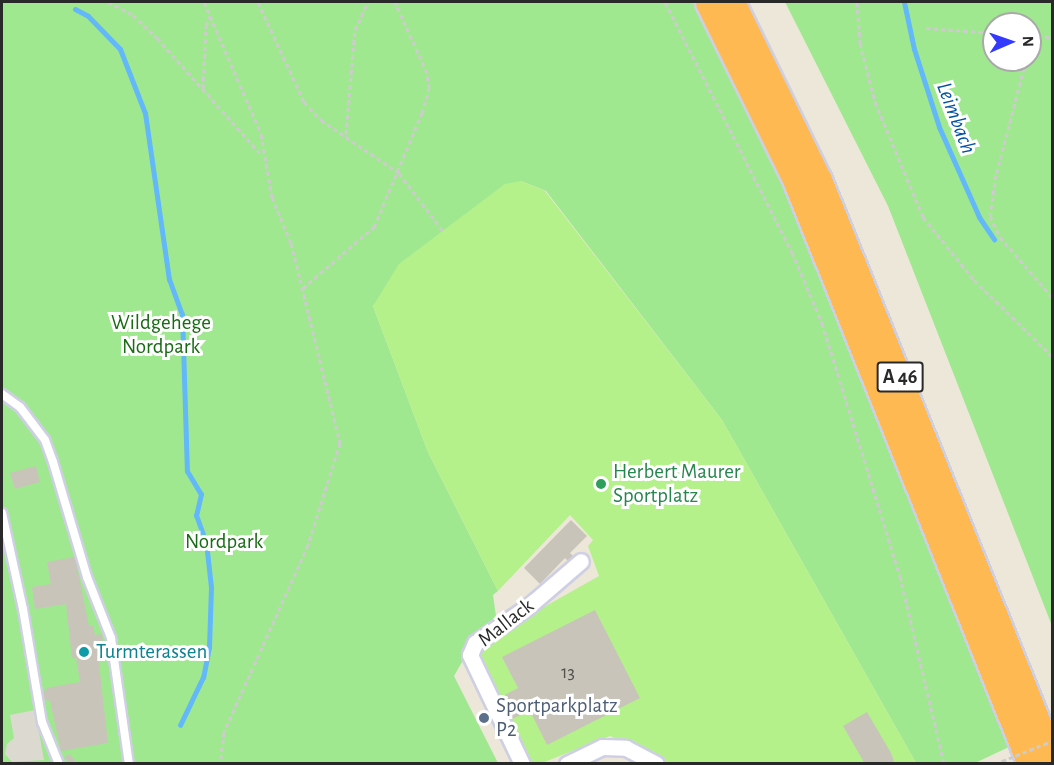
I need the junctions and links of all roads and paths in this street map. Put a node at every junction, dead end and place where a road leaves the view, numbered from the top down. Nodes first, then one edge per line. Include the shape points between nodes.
1 (108, 2) edge
2 (204, 2) edge
3 (258, 2) edge
4 (368, 2) edge
5 (395, 2) edge
6 (665, 2) edge
7 (709, 2) edge
8 (731, 2) edge
9 (857, 2) edge
10 (211, 16) junction
11 (926, 28) dead end
12 (982, 32) edge
13 (1023, 72) edge
14 (202, 88) junction
15 (346, 134) junction
16 (261, 154) junction
17 (399, 173) junction
18 (443, 231) dead end
19 (303, 288) junction
20 (1053, 297) edge
21 (1053, 356) edge
22 (2, 394) edge
23 (2, 513) edge
24 (581, 561) dead end
25 (1053, 741) edge
26 (1053, 760) edge
27 (59, 764) edge
28 (129, 764) edge
29 (220, 764) edge
30 (522, 764) edge
31 (567, 764) edge
32 (656, 764) edge
33 (944, 764) edge
34 (995, 764) edge
35 (1031, 764) edge

1 - 14 path via 133,15
2 - 10 path
3 - 15 path via 304,102 321,120
4 - 15 path via 355,30
5 - 17 path via 427,73 429,88
6 - 33 path via 792,252 822,323 900,576
7 - 35 highway, A 46 via 796,179
8 - 26 highway, A 46 via 818,180
9 - 21 path via 860,43 875,102 923,217 974,280
10 - 14 path via 206,26
10 - 16 path via 261,134
11 - 12 path
13 - 20 path via 996,175 990,216 999,237
14 - 16 path
15 - 17 path
16 - 19 path
17 - 18 path
17 - 19 path via 374,227
19 - 29 path via 338,431 338,457 308,545 224,732
22 - 28 lane via 20,407 45,440 53,462 87,577 111,638
23 - 27 lane via 42,722
24 - 30 street, Mallack via 530,605 475,644 470,655
25 - 34 path, bridge
31 - 32 street via 602,747 626,748

